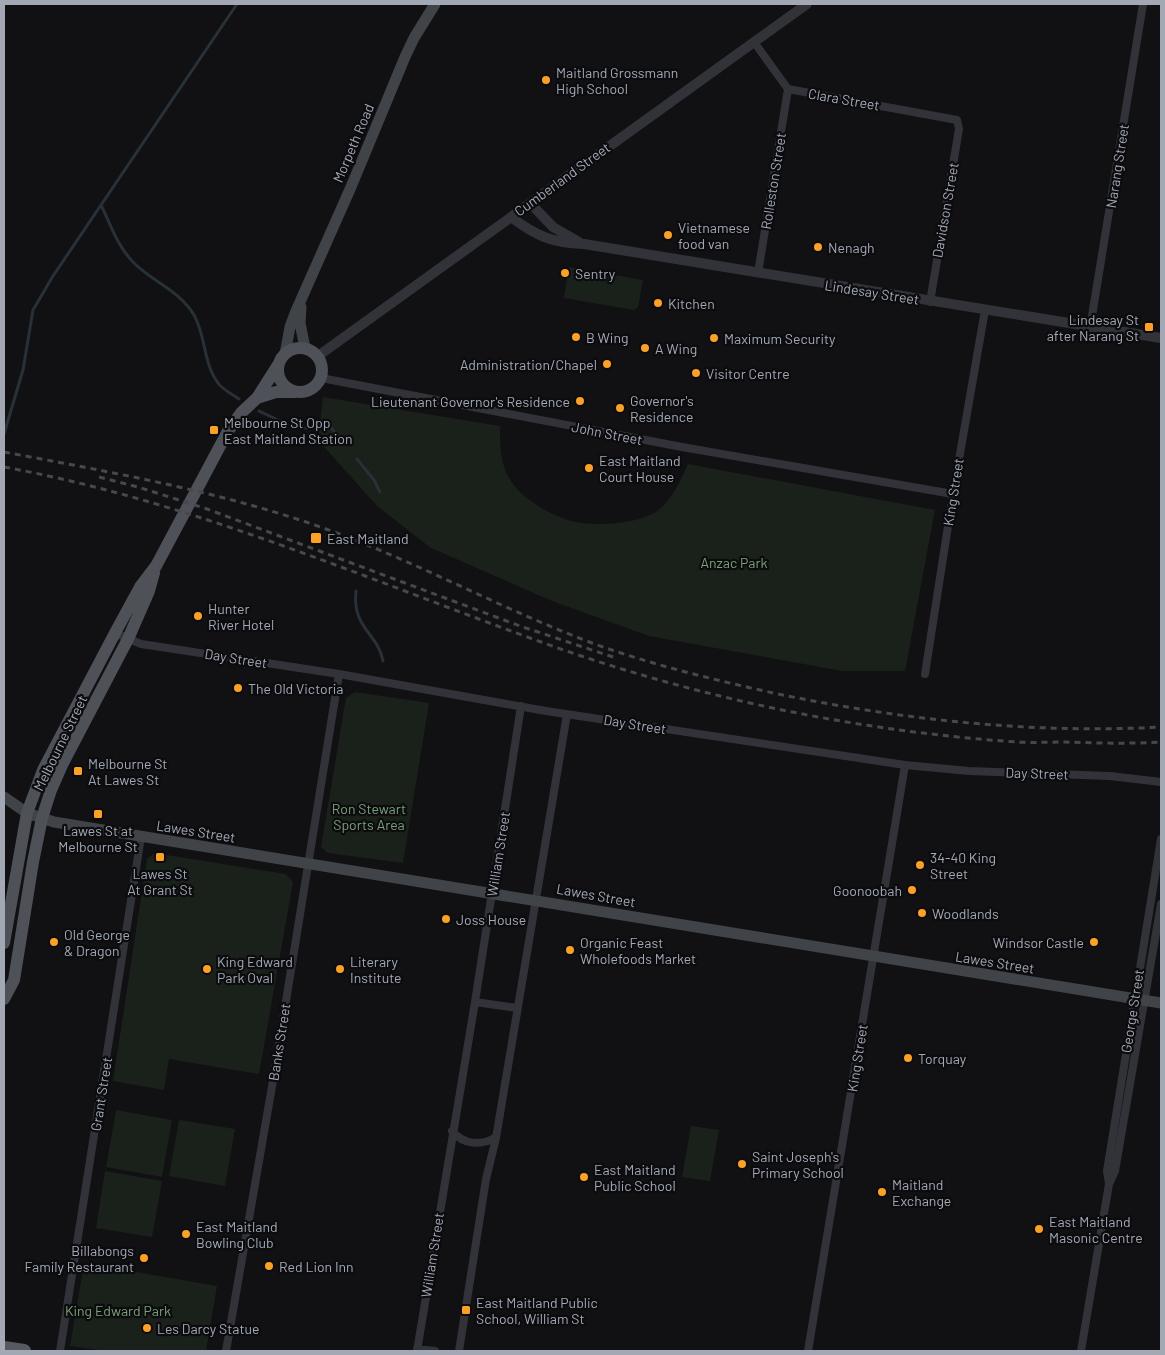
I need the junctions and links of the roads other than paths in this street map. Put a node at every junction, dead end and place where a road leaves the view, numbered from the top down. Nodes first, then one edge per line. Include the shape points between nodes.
1 (435, 4) edge
2 (807, 4) edge
3 (1144, 4) edge
4 (754, 42) junction
5 (788, 89) junction
6 (956, 120) joint
7 (530, 203) junction
8 (511, 217) junction
9 (584, 244) junction
10 (758, 274) junction
11 (303, 296) junction
12 (930, 302) junction
13 (985, 310) junction
14 (1090, 328) junction
15 (1161, 338) edge
16 (305, 348) junction
17 (284, 354) junction
18 (318, 356) junction
19 (278, 365) junction
20 (320, 378) junction
21 (296, 392) junction
22 (257, 398) junction
23 (953, 494) junction
24 (156, 566) junction
25 (114, 634) junction
26 (128, 639) junction
27 (339, 674) junction
28 (925, 674) dead end
29 (521, 706) junction
30 (567, 714) junction
31 (905, 765) junction
32 (1161, 782) edge
33 (4, 797) edge
34 (27, 813) junction
35 (42, 818) junction
36 (140, 837) junction
37 (1161, 839) edge
38 (307, 864) junction
39 (492, 894) junction
40 (536, 900) junction
41 (1161, 904) edge
42 (4, 943) edge
43 (874, 957) junction
44 (4, 999) edge
45 (1140, 999) junction
46 (475, 1002) junction
47 (1161, 1003) edge
48 (517, 1008) junction
49 (452, 1131) junction
50 (496, 1137) junction
51 (4, 1348) edge
52 (417, 1350) edge
53 (24, 1351) edge
54 (60, 1351) edge
55 (226, 1351) edge
56 (436, 1351) edge
57 (459, 1351) edge
58 (808, 1351) edge
59 (1080, 1351) edge

1 - 11 main road, Morpeth Road via 405,57
2 - 4 street, Cumberland Street
3 - 14 street, Narang Street
4 - 5 street
4 - 7 street, Cumberland Street
5 - 6 street, Clara Street
5 - 10 street, Rolleston Street
6 - 12 street, Davidson Street via 959,129
7 - 8 street, Cumberland Street
7 - 9 street, Lindesay Street via 553,227
8 - 9 street, Lindesay Street via 546,239
8 - 18 street, Cumberland Street
9 - 10 street, Lindesay Street
10 - 12 street, Lindesay Street
11 - 16 main road, Morpeth Road via 300,323
11 - 17 main road, Morpeth Road via 290,326
12 - 13 street, Lindesay Street
13 - 14 street, Lindesay Street
13 - 23 street, King Street
14 - 15 street, Lindesay Street
16 - 17 main road via 294,348
16 - 18 main road
17 - 19 main road
18 - 20 main road via 322,368
19 - 21 main road via 280,380
19 - 22 main road, Melbourne Street
20 - 21 main road via 310,390
20 - 23 street, John Street via 682,447
21 - 22 main road via 276,392
22 - 24 main road, Melbourne Street via 228,431
23 - 28 street, King Street
24 - 25 main road, Melbourne Street via 140,587
24 - 26 main road, Melbourne Street via 150,591
25 - 26 street, Day Street
25 - 34 main road, Melbourne Street via 56,741
26 - 27 street, Day Street via 141,644
26 - 35 main road, Melbourne Street via 62,765
27 - 29 street, Day Street
27 - 38 street, Banks Street
29 - 30 street, Day Street
29 - 39 street, William Street
30 - 31 street, Day Street
30 - 40 street
31 - 32 street, Day Street via 1110,776
31 - 43 street, King Street
33 - 34 main road, Lawes Street
34 - 35 main road, Lawes Street
34 - 42 main road, Melbourne Street
35 - 36 main road, Lawes Street
35 - 44 main road, Melbourne Street via 14,980
36 - 38 main road, Lawes Street
36 - 54 street, Grant Street
37 - 45 street, George Street
38 - 39 main road, Lawes Street
38 - 55 street, Banks Street
39 - 40 main road, Lawes Street
39 - 46 street, William Street
40 - 43 main road, Lawes Street
40 - 48 street
41 - 45 street, George Street
43 - 45 main road, Lawes Street
43 - 58 street, King Street
45 - 47 main road, Lawes Street
45 - 59 street, George Street via 1115,1171 1109,1184
46 - 48 street
46 - 49 street, William Street
48 - 50 street
49 - 50 street via 462,1140 481,1143
49 - 52 street, William Street
50 - 57 street
51 - 53 highway
52 - 56 street, William Street

